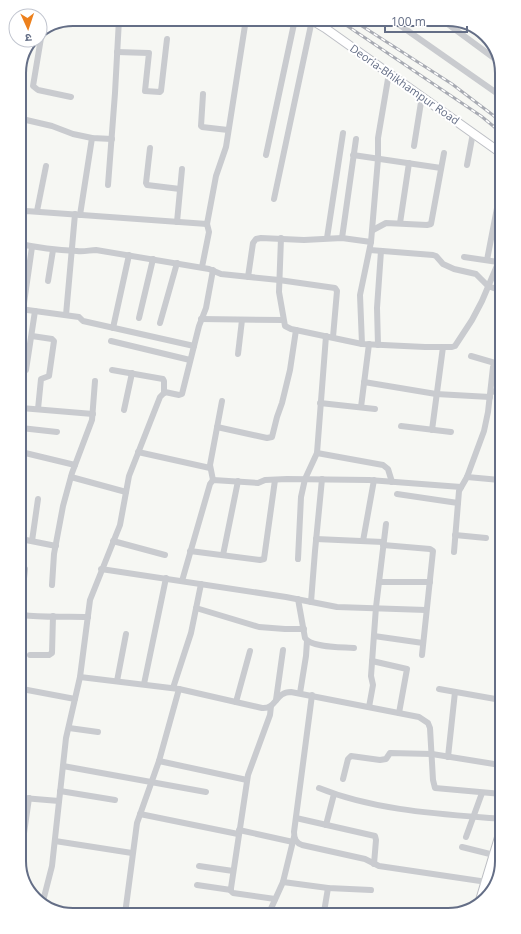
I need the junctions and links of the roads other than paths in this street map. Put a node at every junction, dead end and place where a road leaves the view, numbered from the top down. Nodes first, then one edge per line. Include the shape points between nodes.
1 (119, 26) edge
2 (245, 26) edge
3 (294, 26) edge
4 (310, 26) edge
5 (322, 26) edge
6 (401, 26) edge
7 (450, 26) edge
8 (166, 39) dead end
9 (39, 48) edge
10 (118, 52) junction
11 (491, 56) edge
12 (388, 73) junction
13 (495, 92) edge
14 (203, 94) dead end
15 (422, 96) junction
16 (71, 97) dead end
17 (26, 121) edge
18 (228, 130) junction
19 (343, 133) dead end
20 (473, 133) junction
21 (92, 138) junction
22 (112, 139) junction
23 (356, 139) dead end
24 (414, 146) dead end
25 (150, 148) dead end
26 (495, 149) edge
27 (444, 153) dead end
28 (266, 155) dead end
29 (353, 155) junction
30 (378, 159) junction
31 (409, 163) junction
32 (467, 165) dead end
33 (46, 166) dead end
34 (441, 168) junction
35 (182, 169) dead end
36 (108, 185) dead end
37 (180, 189) junction
38 (274, 199) dead end
39 (26, 211) edge
40 (37, 211) junction
41 (78, 215) junction
42 (495, 218) edge
43 (177, 222) junction
44 (400, 223) junction
45 (207, 224) junction
46 (373, 230) junction
47 (281, 238) junction
48 (327, 238) junction
49 (342, 238) junction
50 (371, 242) junction
51 (26, 245) edge
52 (32, 246) junction
53 (53, 250) junction
54 (370, 250) junction
55 (72, 251) junction
56 (381, 251) junction
57 (129, 256) junction
58 (464, 257) dead end
59 (153, 259) junction
60 (487, 260) junction
61 (495, 261) edge
62 (178, 264) junction
63 (202, 267) junction
64 (495, 268) edge
65 (213, 270) junction
66 (248, 277) junction
67 (26, 280) edge
68 (279, 280) junction
69 (48, 281) dead end
70 (488, 286) junction
71 (495, 289) edge
72 (26, 310) edge
73 (36, 311) junction
74 (66, 315) junction
75 (139, 318) dead end
76 (201, 319) junction
77 (242, 320) junction
78 (283, 320) junction
79 (160, 323) dead end
80 (113, 328) junction
81 (296, 330) junction
82 (32, 336) junction
83 (330, 337) junction
84 (110, 341) dead end
85 (365, 344) junction
86 (378, 345) junction
87 (194, 346) junction
88 (443, 347) junction
89 (238, 354) dead end
90 (471, 356) dead end
91 (190, 360) junction
92 (495, 361) edge
93 (495, 364) edge
94 (26, 370) edge
95 (112, 370) dead end
96 (132, 373) junction
97 (95, 382) dead end
98 (364, 382) junction
99 (164, 393) junction
100 (436, 394) junction
101 (490, 394) junction
102 (495, 394) edge
103 (222, 401) dead end
104 (320, 404) junction
105 (26, 408) edge
106 (361, 408) junction
107 (38, 409) junction
108 (375, 409) dead end
109 (124, 410) dead end
110 (92, 414) junction
111 (401, 426) dead end
112 (217, 427) junction
113 (26, 429) edge
114 (432, 430) junction
115 (57, 432) dead end
116 (451, 432) dead end
117 (138, 452) junction
118 (316, 452) junction
119 (26, 453) edge
120 (75, 465) junction
121 (210, 468) junction
122 (71, 477) junction
123 (467, 477) junction
124 (305, 479) junction
125 (322, 479) junction
126 (213, 480) junction
127 (275, 480) junction
128 (374, 480) junction
129 (495, 480) edge
130 (238, 481) junction
131 (392, 482) junction
132 (460, 487) junction
133 (126, 492) junction
134 (398, 494) dead end
135 (38, 499) dead end
136 (458, 503) junction
137 (386, 524) dead end
138 (456, 535) junction
139 (486, 538) dead end
140 (316, 539) junction
141 (26, 540) edge
142 (113, 540) junction
143 (32, 541) junction
144 (363, 541) junction
145 (383, 543) junction
146 (56, 546) junction
147 (190, 551) junction
148 (454, 552) dead end
149 (165, 555) dead end
150 (223, 555) junction
151 (298, 559) dead end
152 (101, 569) junction
153 (166, 578) junction
154 (182, 581) junction
155 (379, 582) junction
156 (430, 582) junction
157 (201, 584) junction
158 (52, 585) dead end
159 (298, 599) junction
160 (311, 602) junction
161 (376, 607) junction
162 (196, 608) junction
163 (426, 610) junction
164 (26, 616) edge
165 (53, 616) junction
166 (88, 617) junction
167 (304, 629) junction
168 (126, 634) dead end
169 (374, 636) junction
170 (307, 641) junction
171 (423, 643) junction
172 (354, 648) dead end
173 (283, 650) dead end
174 (250, 651) dead end
175 (30, 655) dead end
176 (422, 655) dead end
177 (372, 661) junction
178 (80, 677) junction
179 (117, 681) junction
180 (144, 684) junction
181 (176, 688) junction
182 (439, 689) dead end
183 (26, 690) edge
184 (456, 692) junction
185 (300, 693) junction
186 (312, 695) junction
187 (75, 699) junction
188 (495, 699) edge
189 (276, 700) junction
190 (236, 702) junction
191 (271, 706) junction
192 (369, 707) junction
193 (399, 713) junction
194 (69, 728) junction
195 (98, 732) dead end
196 (432, 754) junction
197 (448, 757) junction
198 (158, 761) junction
199 (494, 764) dead end
200 (63, 766) junction
201 (343, 779) dead end
202 (247, 780) junction
203 (152, 781) junction
204 (319, 788) dead end
205 (60, 791) junction
206 (206, 792) dead end
207 (482, 793) junction
208 (334, 794) junction
209 (495, 794) edge
210 (26, 798) edge
211 (115, 800) dead end
212 (59, 801) junction
213 (140, 814) junction
214 (473, 817) junction
215 (296, 818) junction
216 (495, 819) edge
217 (326, 825) junction
218 (239, 832) junction
219 (466, 837) dead end
220 (293, 839) junction
221 (55, 841) junction
222 (462, 847) dead end
223 (495, 851) edge
224 (132, 853) junction
225 (494, 854) junction
226 (374, 864) junction
227 (199, 866) dead end
228 (233, 871) junction
229 (282, 882) junction
230 (487, 882) junction
231 (197, 885) dead end
232 (328, 888) junction
233 (231, 890) junction
234 (372, 890) dead end
235 (485, 890) edge
236 (44, 898) edge
237 (275, 899) junction
238 (126, 908) edge
239 (271, 908) edge
240 (325, 908) edge

1 - 10 street
2 - 18 street
3 - 28 street
4 - 38 street
5 - 12 main road, Deoria-Bhikhampur Road
6 - 13 street
7 - 11 street
8 - 10 street via 161,92 145,91 149,53
9 - 16 street via 33,86 38,90
10 - 22 street
12 - 15 main road, Deoria-Bhikhampur Road
12 - 30 street via 378,138
14 - 18 street via 200,126
15 - 20 main road, Deoria-Bhikhampur Road
15 - 24 street
17 - 21 street
18 - 45 street
19 - 48 street
20 - 26 main road, Deoria-Bhikhampur Road
20 - 32 street
21 - 22 street
21 - 41 street
22 - 36 street
23 - 29 street
25 - 37 street via 147,185
27 - 34 street
29 - 30 street
29 - 49 street
30 - 31 street
30 - 46 street
31 - 34 street
31 - 44 street
33 - 40 street
34 - 44 street via 431,224
35 - 37 street
37 - 43 street
39 - 40 street
40 - 41 street
41 - 43 street
41 - 55 street
42 - 60 street
43 - 45 street
44 - 46 street via 384,224
45 - 63 street via 209,232
46 - 50 street
47 - 48 street
47 - 66 street via 256,239 253,243
47 - 68 street
48 - 49 street
49 - 50 street
50 - 54 street
51 - 52 street
52 - 53 street
52 - 67 street
53 - 55 street
53 - 69 street
54 - 56 street
54 - 85 street via 360,295
55 - 57 street via 90,250
55 - 74 street
56 - 70 street via 433,255 446,265 478,275
56 - 86 street via 377,308
57 - 59 street
57 - 80 street
58 - 60 street
59 - 62 street
59 - 75 street
60 - 61 street
62 - 63 street
62 - 79 street
63 - 65 street
64 - 70 street
65 - 66 street via 221,274
65 - 76 street via 206,308
66 - 68 street
68 - 78 street
68 - 83 street via 337,289
70 - 71 street
70 - 88 street via 457,344
72 - 73 street
73 - 74 street
73 - 82 street
74 - 80 street
76 - 77 street
76 - 87 street
77 - 78 street
77 - 89 street
78 - 81 street via 285,326
80 - 87 street
81 - 83 street
81 - 112 street via 290,375 272,437
82 - 94 street
82 - 107 street via 54,341 49,376 41,379
83 - 85 street
83 - 104 street
84 - 91 street
85 - 86 street
85 - 98 street
86 - 88 street
87 - 91 street
88 - 100 street
90 - 92 street
91 - 99 street via 182,394
93 - 101 street
95 - 96 street
96 - 99 street via 163,379
96 - 109 street
97 - 110 street
98 - 100 street
98 - 106 street
99 - 117 street via 160,397
100 - 101 street
100 - 114 street
101 - 102 street
101 - 123 street via 484,431
103 - 112 street
104 - 106 street
104 - 118 street
105 - 107 street
106 - 108 street
107 - 110 street
110 - 120 street via 90,427
111 - 114 street
112 - 121 street
113 - 115 street
114 - 116 street
117 - 121 street
117 - 133 street via 128,476
118 - 124 street
118 - 131 street via 383,465 388,469
119 - 120 street
120 - 122 street
121 - 126 street
122 - 133 street
122 - 146 street
123 - 129 street
123 - 132 street
124 - 125 street
124 - 127 street
124 - 151 street via 300,504
125 - 128 street
125 - 140 street
126 - 130 street
126 - 147 street
127 - 130 street via 258,483
127 - 150 street via 264,559
128 - 131 street
128 - 144 street
130 - 150 street
131 - 132 street
132 - 136 street
133 - 142 street via 120,525
134 - 136 street
135 - 143 street
136 - 138 street
137 - 145 street
138 - 139 street
138 - 148 street
140 - 144 street
140 - 160 street
141 - 143 street
142 - 149 street
142 - 152 street
143 - 146 street
144 - 145 street
145 - 155 street
145 - 156 street via 433,550
146 - 158 street
147 - 150 street
147 - 154 street
152 - 153 street
152 - 166 street via 90,600
153 - 154 street
153 - 180 street
154 - 157 street
155 - 156 street
155 - 161 street
156 - 163 street
157 - 159 street
157 - 162 street
159 - 160 street
159 - 167 street
160 - 161 street
161 - 163 street
161 - 169 street
162 - 167 street via 259,627
162 - 181 street
163 - 171 street
164 - 165 street via 42,618
165 - 166 street
165 - 175 street via 51,655
166 - 178 street
167 - 170 street
168 - 179 street
169 - 171 street
169 - 177 street
170 - 172 street
170 - 185 street
171 - 176 street
173 - 189 street
174 - 190 street
177 - 192 street via 373,685
177 - 193 street via 407,669
178 - 179 street
178 - 187 street
179 - 180 street
180 - 181 street
181 - 190 street
181 - 198 street
182 - 184 street
183 - 187 street
184 - 188 street
184 - 197 street
185 - 186 street
185 - 189 street via 282,693
186 - 192 street
186 - 215 street
187 - 194 street
189 - 191 street
190 - 191 street via 267,709
191 - 202 street
192 - 193 street
193 - 196 street via 418,717 428,723
194 - 195 street
194 - 200 street
196 - 197 street
196 - 201 street via 390,753 386,759 380,760 351,756
196 - 207 street via 435,788
197 - 199 street
198 - 202 street
198 - 203 street
200 - 203 street
200 - 205 street
202 - 218 street
203 - 206 street
203 - 213 street
204 - 208 street
205 - 211 street
205 - 212 street
207 - 209 street
207 - 214 street
208 - 214 street via 394,808
208 - 217 street
210 - 212 street
212 - 221 street
213 - 218 street
213 - 224 street
214 - 216 street
214 - 219 street
215 - 217 street
215 - 220 street
217 - 226 street via 374,836
218 - 220 street
218 - 228 street
220 - 226 street via 298,844 365,859
220 - 229 street
221 - 224 street
221 - 236 street
222 - 225 street
223 - 225 main road
224 - 238 street
225 - 230 main road
226 - 230 street
227 - 228 street
228 - 233 street
229 - 232 street
229 - 237 street
230 - 235 main road
231 - 233 street
232 - 234 street
232 - 240 street
233 - 237 street via 233,893
237 - 239 street

